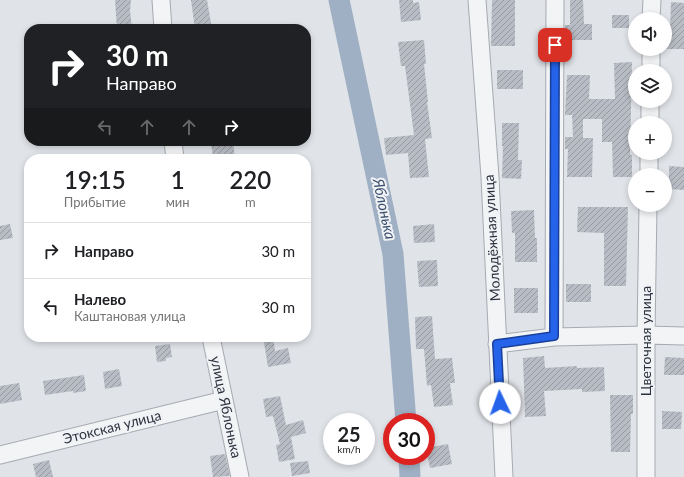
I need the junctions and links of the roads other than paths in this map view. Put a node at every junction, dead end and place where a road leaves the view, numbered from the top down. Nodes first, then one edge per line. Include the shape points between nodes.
1 (161, 0) edge
2 (477, 0) edge
3 (555, 0) edge
4 (652, 0) edge
5 (652, 12) edge
6 (163, 24) edge
7 (648, 212) edge
8 (646, 335) junction
9 (554, 336) junction
10 (684, 336) edge
11 (212, 342) edge
12 (497, 344) junction
13 (224, 400) junction
14 (0, 455) edge
15 (240, 477) edge
16 (504, 477) edge
17 (646, 477) edge

1 - 6 street
2 - 12 street, Молодёжная улица via 490,177
3 - 9 street
4 - 5 street
7 - 8 street, Цветочная улица
8 - 9 street
8 - 10 street
8 - 17 street, Цветочная улица
9 - 12 street
11 - 13 street, улица Яблонька
12 - 16 street, Молодёжная улица
13 - 14 street, Этокская улица
13 - 15 street, улица Яблонька

